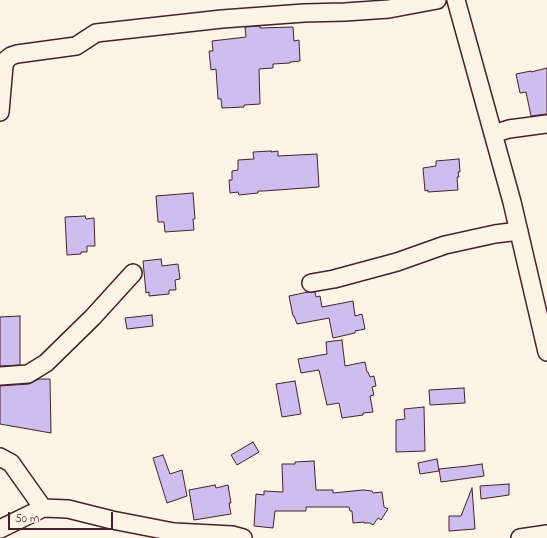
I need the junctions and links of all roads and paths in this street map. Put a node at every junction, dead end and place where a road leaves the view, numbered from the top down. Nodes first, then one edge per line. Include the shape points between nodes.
1 (437, 0) edge
2 (456, 0) edge
3 (0, 112) edge
4 (547, 124) edge
5 (493, 134) junction
6 (519, 231) junction
7 (133, 273) dead end
8 (311, 284) dead end
9 (547, 352) edge
10 (0, 376) edge
11 (0, 457) edge
12 (44, 508) junction
13 (0, 529) edge
14 (547, 534) edge
15 (173, 535) edge
16 (242, 538) edge
17 (520, 538) edge

1 - 3 street via 389,8 222,19 96,33 76,46 17,54 6,60
2 - 5 street
4 - 5 street
5 - 6 street
6 - 8 street via 445,245 397,262
6 - 9 street
7 - 10 street via 46,363 28,374
11 - 12 street via 11,463
12 - 13 street
12 - 15 street via 68,509
14 - 17 street
15 - 16 street via 232,535

